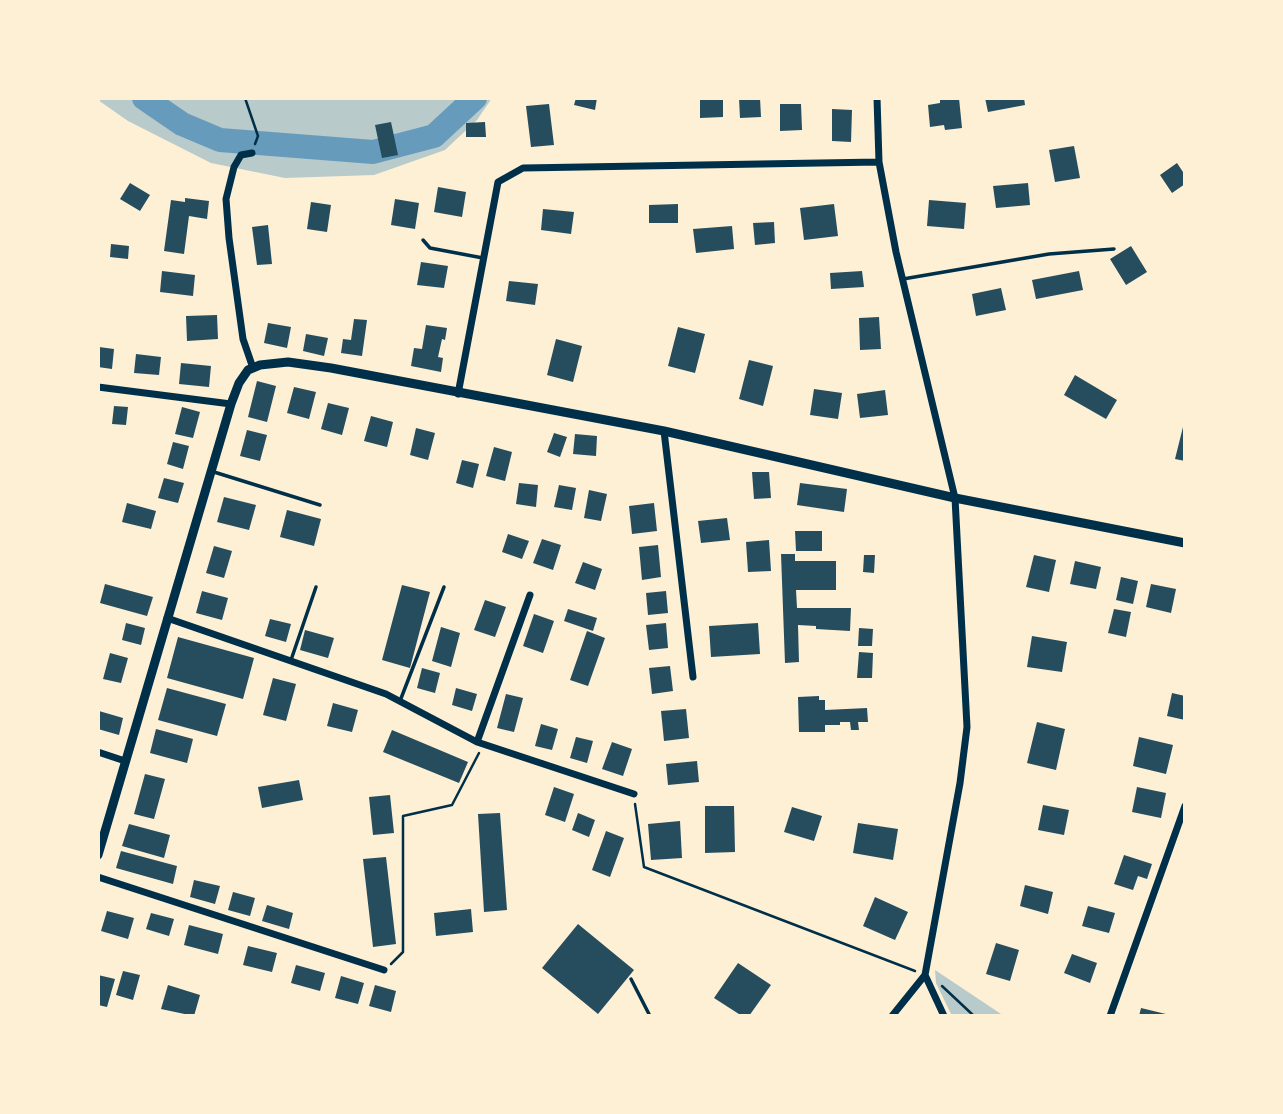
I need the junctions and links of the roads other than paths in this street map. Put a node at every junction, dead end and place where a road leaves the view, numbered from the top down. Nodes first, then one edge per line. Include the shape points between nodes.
1 (877, 98) edge
2 (252, 153) dead end
3 (879, 162) junction
4 (423, 240) dead end
5 (1114, 249) dead end
6 (482, 257) junction
7 (903, 279) junction
8 (253, 368) junction
9 (98, 387) edge
10 (458, 394) junction
11 (231, 404) junction
12 (664, 431) junction
13 (212, 472) junction
14 (955, 498) junction
15 (320, 505) dead end
16 (1185, 543) edge
17 (316, 587) dead end
18 (444, 587) dead end
19 (530, 596) dead end
20 (167, 618) junction
21 (290, 660) junction
22 (693, 677) dead end
23 (400, 701) junction
24 (481, 743) junction
25 (98, 752) edge
26 (125, 761) junction
27 (634, 794) road end
28 (1185, 806) edge
29 (98, 855) edge
30 (98, 877) edge
31 (384, 970) road end
32 (925, 975) junction
33 (631, 979) dead end
34 (650, 1016) edge
35 (892, 1016) edge
36 (944, 1016) edge
37 (1110, 1016) edge

1 - 3 street
2 - 8 street via 241,155 234,167 226,199 243,339
3 - 6 street via 523,168 498,182
3 - 7 street
4 - 6 lane via 430,248
5 - 7 lane via 1049,254
6 - 10 street
7 - 14 street
8 - 10 street via 288,362
8 - 11 street via 239,383
9 - 11 street
10 - 12 street
11 - 13 street
12 - 14 street
12 - 22 street
13 - 15 lane
13 - 20 street
14 - 16 street
14 - 32 street via 967,727
17 - 21 lane
18 - 23 lane
19 - 24 street
20 - 21 street
20 - 26 street
21 - 23 street
23 - 24 street
24 - 27 street
25 - 26 street
26 - 29 street
28 - 37 street
30 - 31 street
32 - 35 street
32 - 36 street
33 - 34 lane

